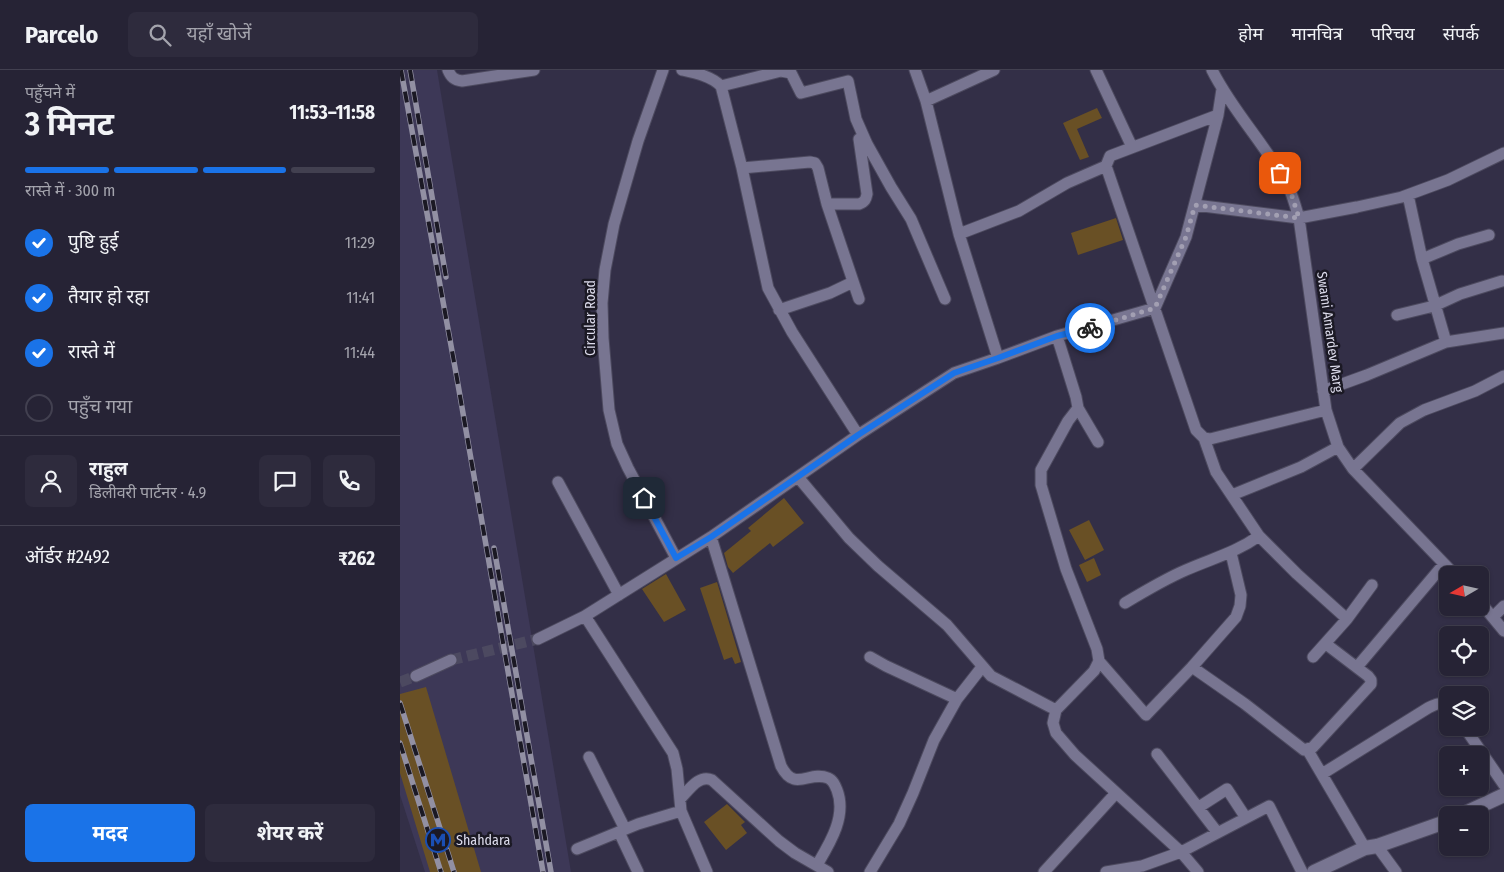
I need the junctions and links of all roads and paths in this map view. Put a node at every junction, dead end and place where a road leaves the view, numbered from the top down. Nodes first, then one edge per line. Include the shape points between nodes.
1 (448, 70) edge
2 (534, 70) edge
3 (663, 70) edge
4 (682, 70) edge
5 (915, 70) edge
6 (994, 70) edge
7 (1096, 70) edge
8 (1212, 70) edge
9 (721, 86) junction
10 (1222, 89) junction
11 (926, 101) junction
12 (1218, 115) junction
13 (859, 139) dead end
14 (1132, 147) junction
15 (1504, 153) edge
16 (1106, 166) junction
17 (742, 168) junction
18 (1408, 195) junction
19 (827, 204) junction
20 (1195, 205) junction
21 (1299, 218) junction
22 (959, 234) junction
23 (1488, 235) dead end
24 (1422, 259) junction
25 (1502, 281) dead end
26 (853, 282) junction
27 (859, 299) dead end
28 (945, 299) dead end
29 (1434, 306) junction
30 (1155, 308) junction
31 (779, 310) junction
32 (1397, 315) dead end
33 (1504, 333) edge
34 (1057, 336) junction
35 (1446, 342) junction
36 (998, 358) junction
37 (1504, 376) edge
38 (1323, 392) junction
39 (1078, 408) junction
40 (1326, 410) junction
41 (858, 435) junction
42 (1204, 438) junction
43 (1098, 442) dead end
44 (1338, 447) junction
45 (1353, 469) junction
46 (798, 477) junction
47 (558, 482) dead end
48 (1232, 495) junction
49 (1260, 536) junction
50 (711, 537) junction
51 (1231, 553) junction
52 (676, 558) junction
53 (1444, 564) joint
54 (1372, 585) dead end
55 (619, 595) junction
56 (1125, 603) dead end
57 (1504, 606) edge
58 (1489, 612) edge
59 (585, 616) junction
60 (1493, 617) junction
61 (1347, 619) junction
62 (1504, 631) edge
63 (538, 639) tunnel mouth
64 (1326, 644) junction
65 (870, 657) dead end
66 (1313, 657) dead end
67 (451, 660) tunnel mouth
68 (1099, 661) junction
69 (982, 666) junction
70 (1192, 667) junction
71 (1357, 667) junction
72 (416, 676) tunnel mouth
73 (957, 699) junction
74 (1439, 704) edge
75 (1056, 710) junction
76 (1470, 736) edge
77 (1307, 749) junction
78 (1157, 754) dead end
79 (590, 757) dead end
80 (1322, 774) junction
81 (1504, 785) edge
82 (1116, 793) junction
83 (1504, 795) edge
84 (680, 798) junction
85 (1480, 806) edge
86 (1199, 808) junction
87 (681, 811) junction
88 (1246, 818) junction
89 (1439, 823) edge
90 (622, 831) junction
91 (1218, 832) junction
92 (1371, 847) junction
93 (577, 848) dead end
94 (1181, 852) junction
95 (817, 865) junction
96 (638, 872) edge
97 (707, 872) edge
98 (828, 872) edge
99 (870, 872) edge
100 (1044, 872) edge
101 (1106, 872) edge
102 (1198, 872) edge
103 (1302, 872) edge
104 (1314, 872) edge
105 (1396, 872) edge

1 - 2 street via 451,77 462,81
3 - 52 street, Circular Road via 614,224 602,303 609,410 617,444
4 - 9 street via 710,78
5 - 11 street
6 - 11 street
7 - 14 street
8 - 10 street, Swami Amardev Marg
9 - 17 street
9 - 28 street via 781,71 791,72 802,94 848,81 863,136 911,219
10 - 12 street
10 - 21 street, Swami Amardev Marg via 1280,173 1290,190
11 - 22 street
12 - 14 street
12 - 20 street
13 - 19 street via 866,199 859,204
14 - 16 street via 1110,156
15 - 18 street
16 - 22 street via 1019,211
16 - 30 street
17 - 19 street via 815,163
17 - 31 street via 763,271
18 - 21 street
18 - 24 street
19 - 26 street
20 - 21 street
20 - 30 street via 1186,237
21 - 38 street, Swami Amardev Marg
22 - 36 street
23 - 24 street
24 - 29 street
25 - 29 street
26 - 27 street
26 - 31 street
29 - 32 street
29 - 35 street
30 - 34 street
30 - 42 street via 1196,430
31 - 41 street
33 - 35 street
34 - 36 street
34 - 39 street
35 - 38 street
36 - 41 street via 954,373
37 - 45 street via 1400,423
38 - 40 street, Swami Amardev Marg
39 - 43 street
39 - 68 street via 1041,470 1041,485 1066,569
40 - 42 street
40 - 44 street, Swami Amardev Marg
41 - 46 street
42 - 48 street via 1216,472
44 - 45 street, Swami Amardev Marg
44 - 48 street via 1301,468
45 - 53 street, Swami Amardev Marg
46 - 50 street
46 - 69 street via 849,538 947,625
47 - 55 street
48 - 49 street
49 - 51 street
49 - 61 street
50 - 52 street
50 - 95 street via 780,766 790,778 828,778 834,782 839,794 838,823
51 - 56 street via 1185,570
51 - 70 street via 1241,595 1240,606 1236,617
52 - 55 street
53 - 71 street
54 - 61 street
55 - 59 street
57 - 60 street
58 - 60 street
59 - 63 street
59 - 84 street via 673,753
60 - 62 street
61 - 64 street
64 - 66 street
64 - 71 street
65 - 73 street
67 - 72 street
68 - 70 street via 1146,715
68 - 75 street via 1094,671
69 - 73 street
69 - 75 street via 991,676
70 - 77 street via 1298,747
71 - 77 street via 1371,680 1369,688
73 - 99 street via 934,740 899,824
74 - 80 street
75 - 82 street via 1053,723 1056,733
76 - 81 street
77 - 80 street
78 - 86 street
79 - 90 street
80 - 92 street
82 - 94 street
82 - 100 street
83 - 85 street
84 - 87 street
84 - 95 street via 701,779 712,780 779,841
86 - 88 street via 1227,789
86 - 91 street
87 - 90 street
87 - 97 street
88 - 91 street
88 - 103 street via 1269,806
89 - 92 street
90 - 93 street
90 - 96 street
91 - 94 street
92 - 104 street
92 - 105 street
94 - 101 street via 1142,866
94 - 102 street
95 - 98 street

